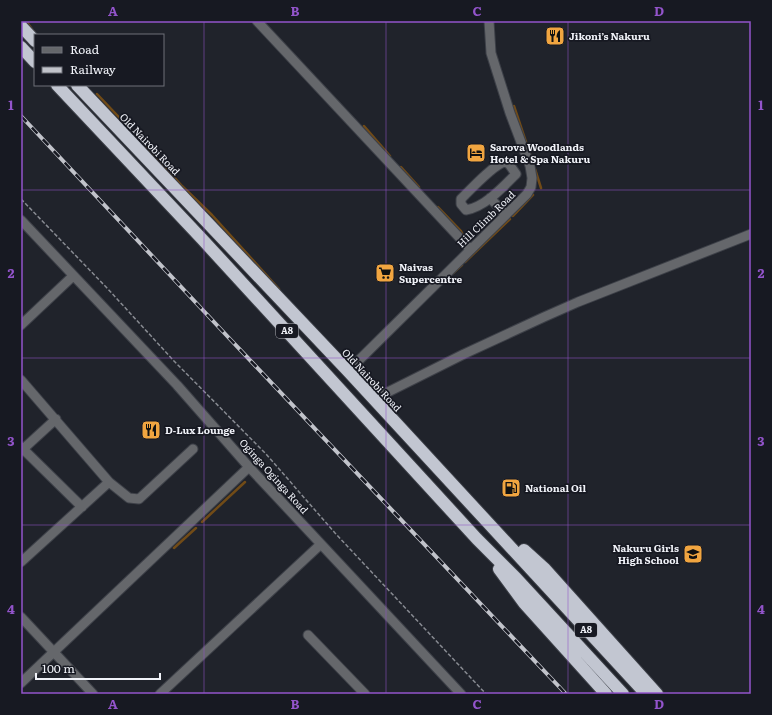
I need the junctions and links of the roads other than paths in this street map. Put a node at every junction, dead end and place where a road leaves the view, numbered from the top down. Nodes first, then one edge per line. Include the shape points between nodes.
1 (257, 21) edge
2 (488, 21) edge
3 (21, 26) edge
4 (34, 40) edge
5 (21, 47) edge
6 (34, 61) edge
7 (58, 86) edge
8 (78, 86) edge
9 (490, 198) junction
10 (506, 215) junction
11 (21, 220) edge
12 (751, 234) edge
13 (470, 249) junction
14 (73, 276) junction
15 (21, 325) edge
16 (348, 371) junction
17 (21, 380) edge
18 (374, 399) junction
19 (56, 419) junction
20 (22, 449) edge
21 (193, 449) dead end
22 (250, 467) junction
23 (109, 482) junction
24 (82, 507) junction
25 (490, 526) junction
26 (477, 539) junction
27 (321, 544) junction
28 (21, 562) edge
29 (21, 617) edge
30 (308, 635) dead end
31 (54, 652) junction
32 (21, 683) edge
33 (93, 694) edge
34 (160, 694) edge
35 (365, 694) edge
36 (461, 694) edge
37 (606, 694) edge
38 (623, 694) edge
39 (646, 694) edge
40 (657, 694) edge

1 - 13 street
2 - 10 street, Hill Climb Road via 491,53 532,172 531,187 527,194
3 - 4 highway
5 - 6 highway
7 - 26 highway, A8
8 - 16 highway, Old Nairobi Road / A8
9 - 9 street via 516,174 505,162 500,162 470,190 461,199 461,204 466,210 473,209
9 - 10 street
10 - 13 street, Hill Climb Road
11 - 14 street, Oginga Oginga Road
12 - 18 street via 551,314
13 - 16 street, Hill Climb Road
14 - 15 street
14 - 22 street, Oginga Oginga Road via 177,385
16 - 18 highway, Old Nairobi Road / A8
17 - 19 street
18 - 25 highway, Old Nairobi Road / A8
19 - 20 street
19 - 23 street
20 - 24 street
21 - 23 street via 139,499 129,498
22 - 27 street, Oginga Oginga Road
22 - 31 street
23 - 24 street
24 - 28 street
25 - 39 highway, Old Nairobi Road / A8
25 - 40 highway via 519,546 545,569
26 - 37 highway via 524,603
26 - 38 highway, A8
27 - 34 street
27 - 36 street, Oginga Oginga Road
29 - 31 street
30 - 35 street
31 - 32 street
31 - 33 street

